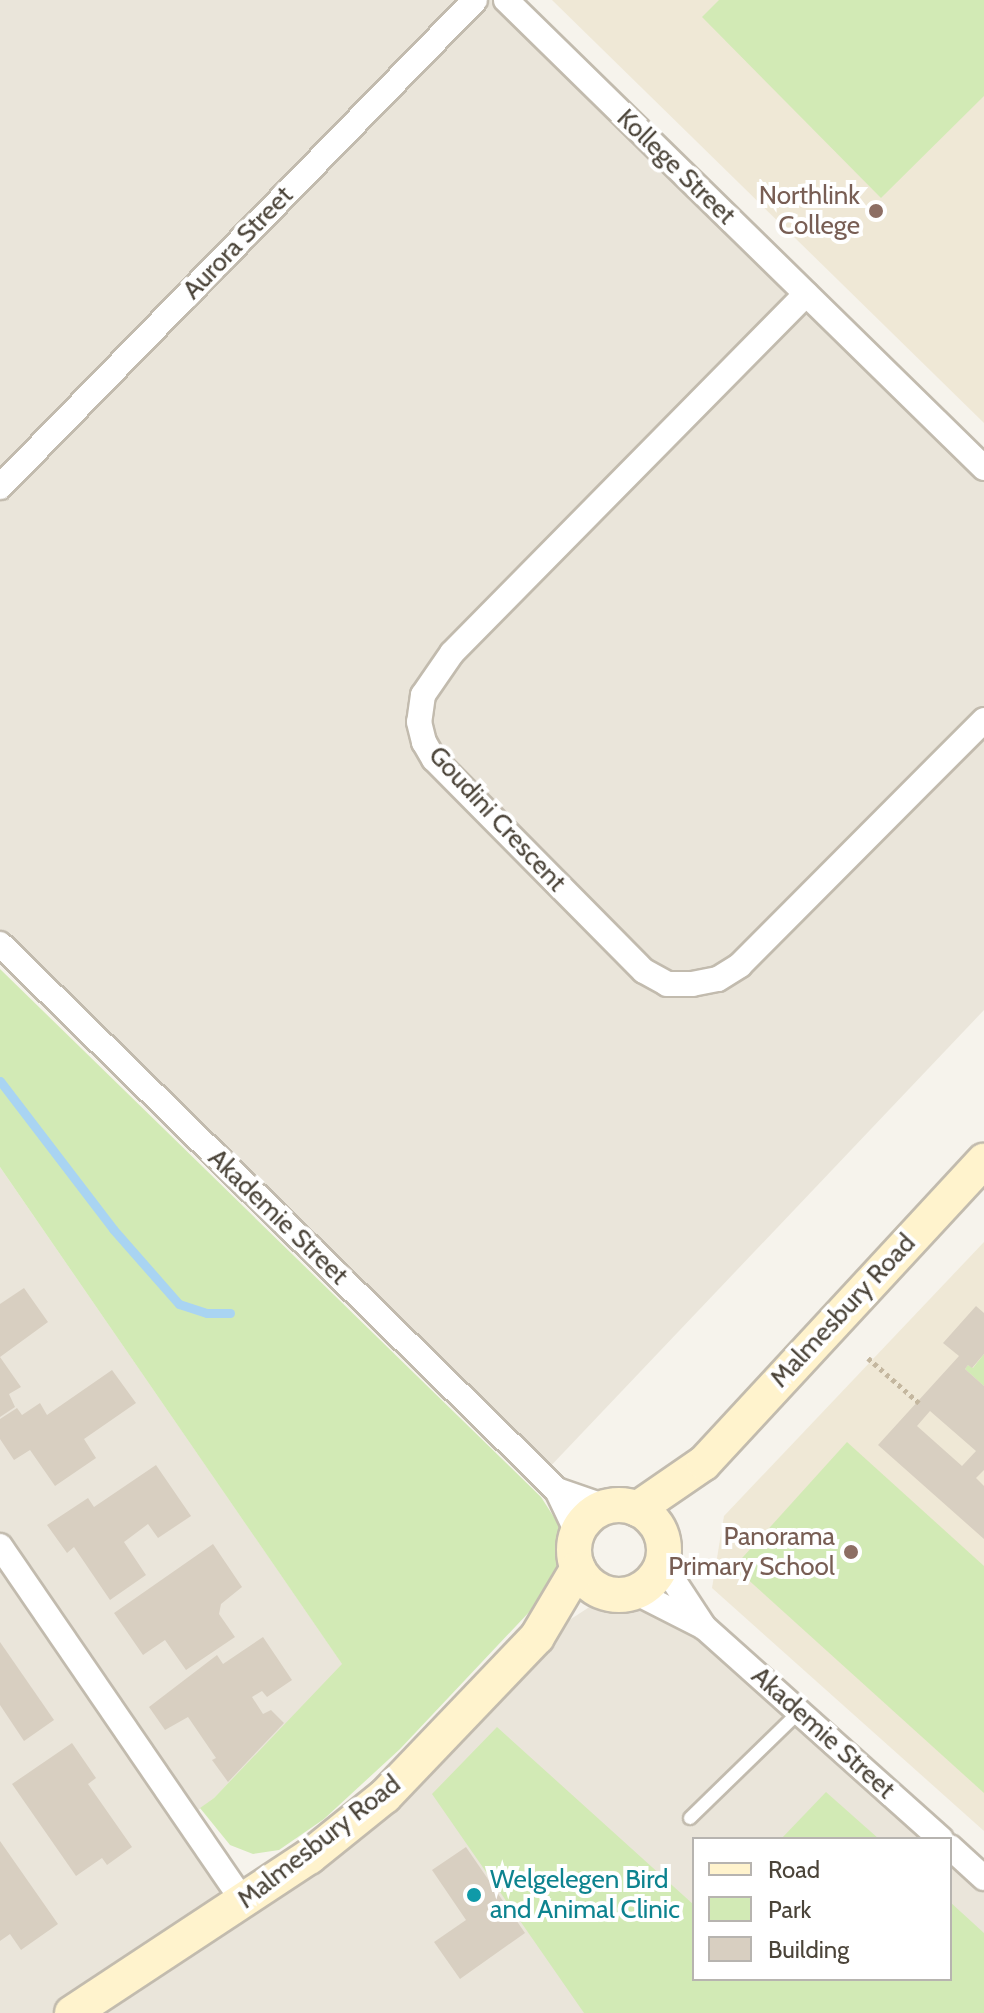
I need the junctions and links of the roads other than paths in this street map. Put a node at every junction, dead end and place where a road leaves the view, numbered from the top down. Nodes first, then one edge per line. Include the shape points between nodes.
1 (475, 0) edge
2 (506, 0) edge
3 (806, 294) junction
4 (984, 468) edge
5 (0, 487) edge
6 (984, 720) edge
7 (0, 944) edge
8 (983, 1164) edge
9 (704, 1463) junction
10 (557, 1490) junction
11 (621, 1508) junction
12 (578, 1534) junction
13 (0, 1546) edge
14 (662, 1553) junction
15 (578, 1568) junction
16 (622, 1593) junction
17 (704, 1627) junction
18 (537, 1637) junction
19 (799, 1712) junction
20 (690, 1818) dead end
21 (939, 1837) edge
22 (952, 1849) edge
23 (984, 1878) edge
24 (244, 1902) junction
25 (72, 2013) edge

1 - 5 street, Aurora Street
2 - 3 street, Kollege Street
3 - 4 street, Kollege Street
3 - 6 street, Goudini Crescent via 452,653 423,695 419,722 424,742 434,759 644,971 667,984 692,984 718,979 740,965
7 - 10 street, Akademie Street
8 - 9 street, Malmesbury Road
9 - 11 street, Malmesbury Road
9 - 14 street, Malmesbury Road
10 - 11 street, Akademie Street
10 - 12 street, Akademie Street
11 - 12 street via 587,1519
11 - 14 street via 655,1524
12 - 15 street
13 - 24 street
14 - 16 street via 651,1582
14 - 17 street, Akademie Street
15 - 16 street via 588,1583
15 - 18 street, Malmesbury Road
16 - 17 street, Akademie Street
16 - 18 street, Malmesbury Road
17 - 19 street, Akademie Street
18 - 24 street, Malmesbury Road via 385,1796
19 - 20 lane
19 - 21 street, Akademie Street
22 - 23 street
24 - 25 street, Malmesbury Road

